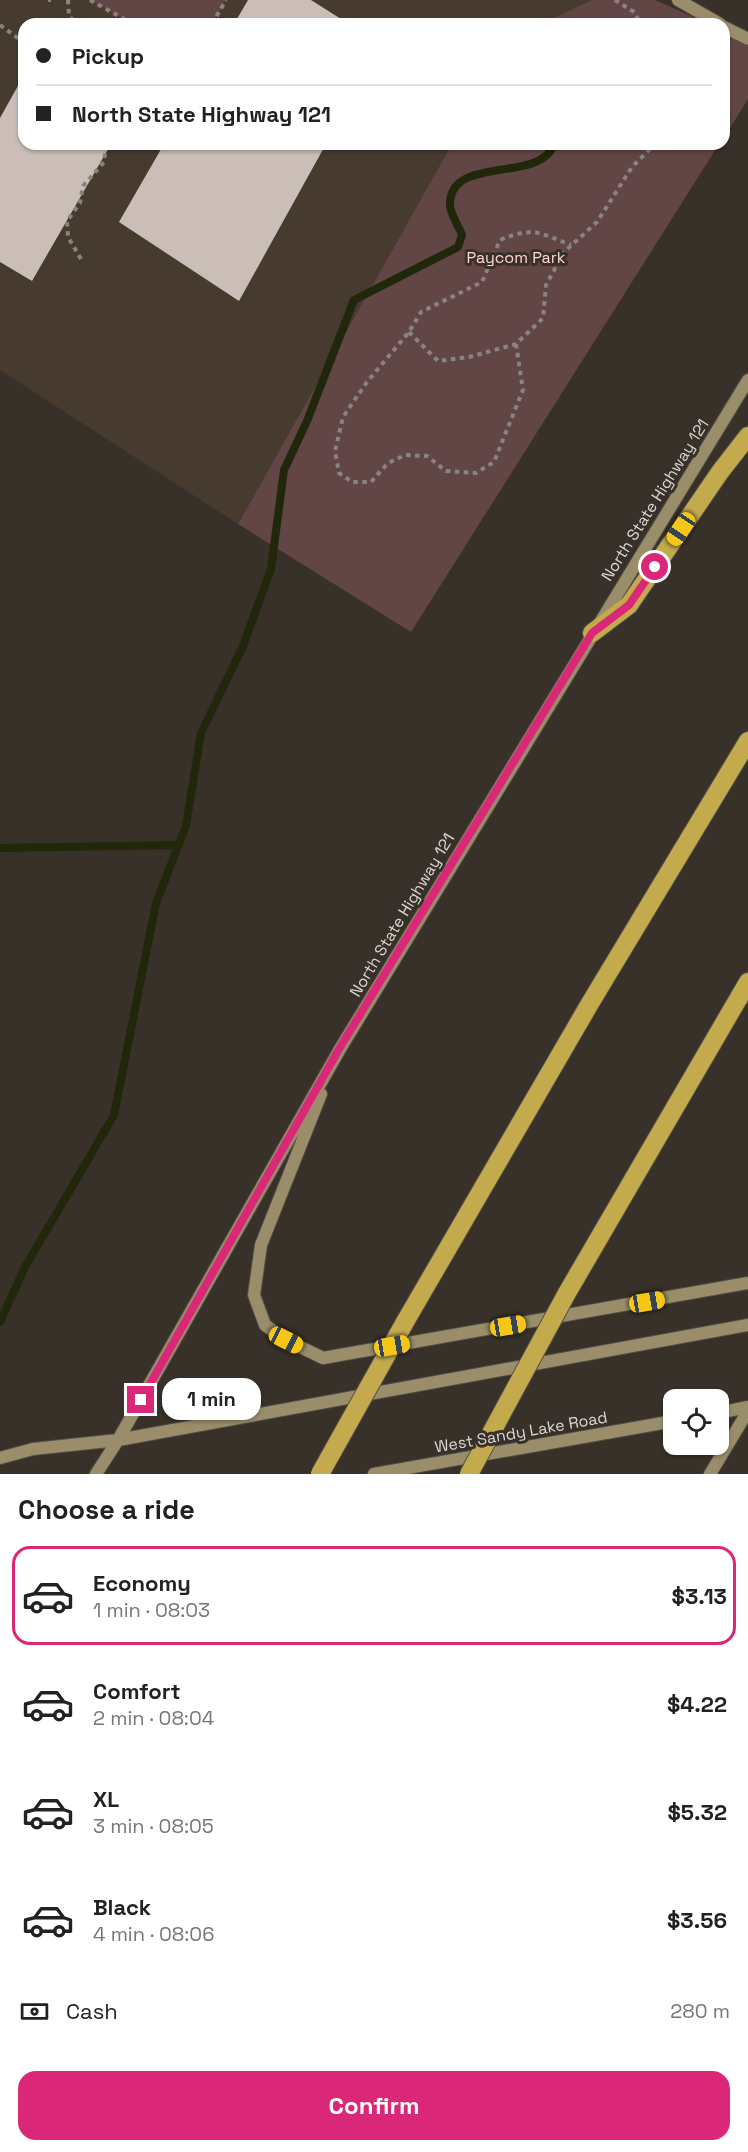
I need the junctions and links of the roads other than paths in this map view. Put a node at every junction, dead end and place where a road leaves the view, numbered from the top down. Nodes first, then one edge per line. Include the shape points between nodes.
1 (678, 0) edge
2 (710, 18) edge
3 (730, 30) edge
4 (748, 39) edge
5 (748, 380) edge
6 (748, 436) edge
7 (592, 633) junction
8 (748, 741) edge
9 (748, 982) edge
10 (339, 1049) junction
11 (748, 1283) edge
12 (748, 1325) edge
13 (748, 1409) edge
14 (729, 1412) edge
15 (663, 1423) edge
16 (118, 1440) junction
17 (0, 1458) edge
18 (96, 1474) edge
19 (320, 1474) edge
20 (374, 1474) edge
21 (469, 1474) edge
22 (710, 1474) edge

1 - 2 main road
3 - 4 main road
5 - 7 main road, North State Highway 121
6 - 7 highway via 629,605
7 - 10 main road, North State Highway 121
8 - 19 highway, bridge via 589,1005
9 - 21 highway, bridge via 567,1293
10 - 11 main road via 261,1245 254,1295 265,1325 286,1340 323,1358
10 - 16 main road, North State Highway 121
12 - 16 main road
13 - 14 main road
13 - 22 main road
15 - 20 main road, West Sandy Lake Road
16 - 17 main road via 33,1449
16 - 18 main road, North State Highway 121

